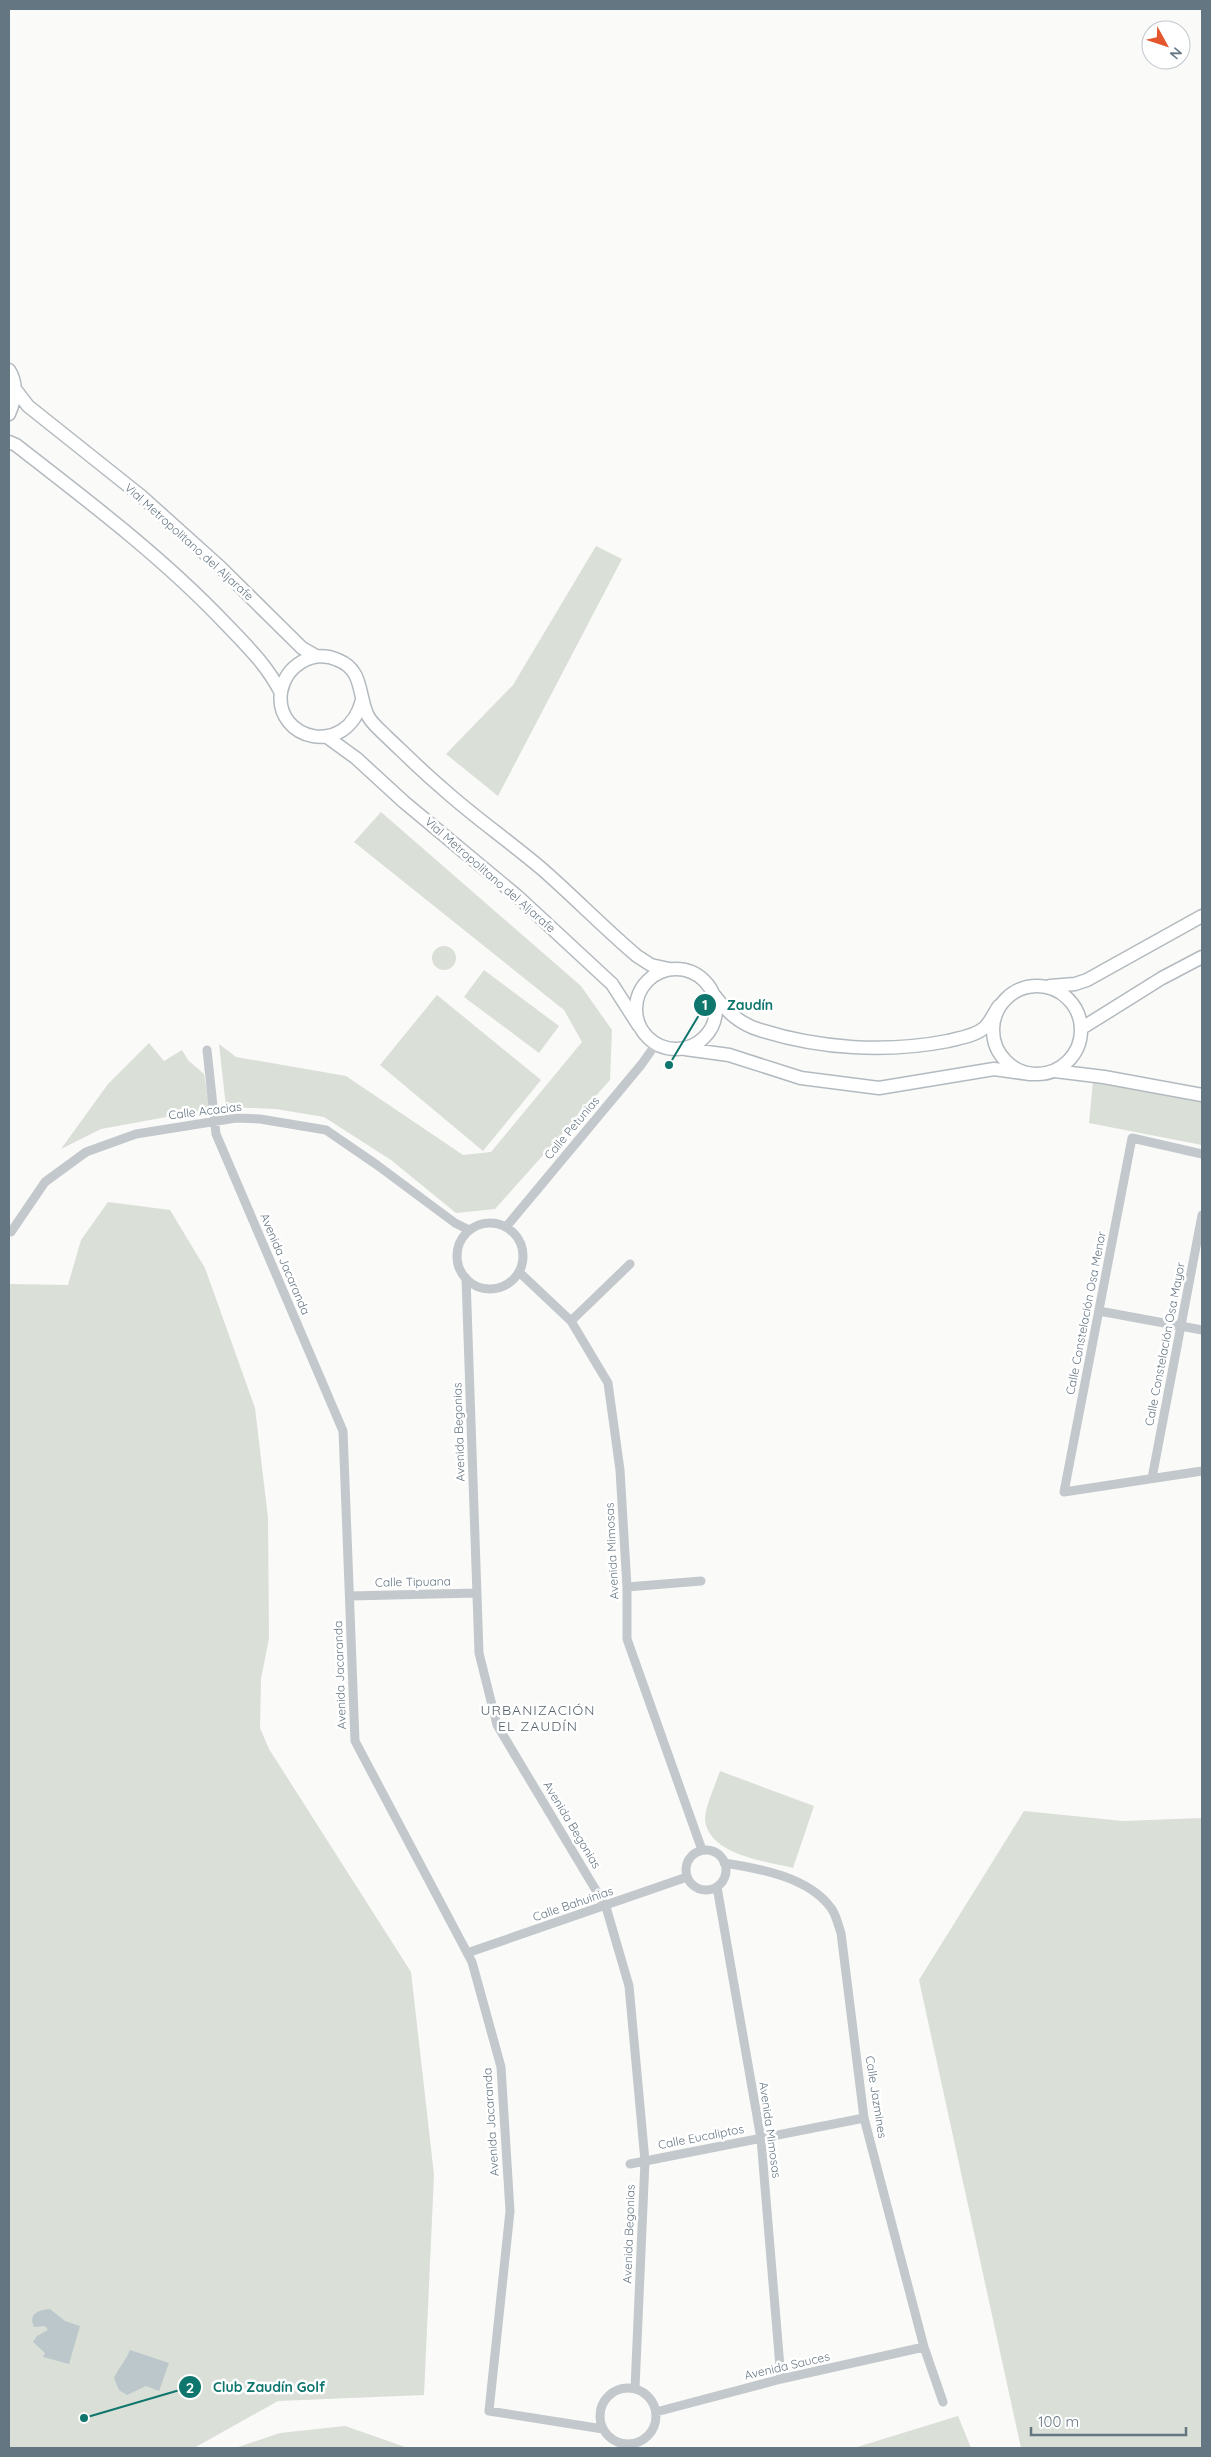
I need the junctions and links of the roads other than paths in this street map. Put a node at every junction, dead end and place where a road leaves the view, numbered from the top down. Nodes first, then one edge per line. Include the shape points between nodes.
1 (9, 370) edge
2 (15, 389) junction
3 (9, 414) edge
4 (9, 442) edge
5 (316, 656) junction
6 (281, 693) junction
7 (362, 700) junction
8 (327, 737) junction
9 (1202, 916) edge
10 (1202, 957) edge
11 (669, 969) junction
12 (1047, 986) junction
13 (715, 996) junction
14 (999, 1006) junction
15 (639, 1026) junction
16 (1082, 1028) junction
17 (656, 1044) junction
18 (685, 1049) junction
19 (207, 1050) dead end
20 (1072, 1057) junction
21 (1055, 1071) junction
22 (1030, 1074) junction
23 (1096, 1077) junction
24 (1202, 1095) edge
25 (215, 1121) junction
26 (1202, 1154) edge
27 (1202, 1215) edge
28 (506, 1227) junction
29 (469, 1230) junction
30 (11, 1232) dead end
31 (630, 1264) dead end
32 (519, 1272) junction
33 (466, 1278) junction
34 (1099, 1311) junction
35 (571, 1321) junction
36 (1181, 1326) junction
37 (1202, 1330) edge
38 (1202, 1471) edge
39 (1152, 1478) junction
40 (701, 1581) dead end
41 (627, 1587) junction
42 (477, 1593) junction
43 (350, 1596) junction
44 (702, 1850) junction
45 (724, 1862) junction
46 (687, 1877) junction
47 (717, 1886) junction
48 (606, 1906) junction
49 (467, 1953) junction
50 (864, 2118) junction
51 (761, 2139) junction
52 (644, 2161) junction
53 (630, 2164) dead end
54 (924, 2347) junction
55 (781, 2379) junction
56 (635, 2388) junction
57 (943, 2402) dead end
58 (656, 2412) junction
59 (603, 2429) junction

1 - 2 main road, Vial Metropolitano del Aljarafe
2 - 3 main road
2 - 5 main road, Vial Metropolitano del Aljarafe via 28,406 141,496 220,567 302,648
4 - 6 main road, Vial Metropolitano del Aljarafe via 119,525 190,586 259,658
5 - 6 main road via 292,668
5 - 7 main road, Vial Metropolitano del Aljarafe via 334,658 350,667 362,688
6 - 8 main road, Vial Metropolitano del Aljarafe via 284,711 294,726 304,733
7 - 8 main road via 351,725
7 - 11 main road, Vial Metropolitano del Aljarafe via 367,715 382,732 442,789 542,869 637,956 651,965
8 - 15 main road, Vial Metropolitano del Aljarafe via 356,758 547,923 612,984
9 - 12 main road, Vial Metropolitano del Aljarafe via 1087,980
10 - 16 main road
11 - 13 main road, Vial Metropolitano del Aljarafe via 690,971 703,978
11 - 15 main road via 655,974 638,995 635,1008
12 - 14 main road, Vial Metropolitano del Aljarafe via 1031,985 1014,991
12 - 16 main road via 1070,999
13 - 14 main road, Vial Metropolitano del Aljarafe via 729,1014 758,1030 810,1042 860,1048 913,1048 962,1038 983,1029
13 - 18 main road via 715,1023 698,1044
14 - 22 main road via 993,1021 995,1046 1010,1066
15 - 17 main road, Vial Metropolitano del Aljarafe
16 - 20 main road via 1080,1043
17 - 18 main road via 669,1049
17 - 28 street, Calle Petunias
18 - 22 main road via 728,1055 801,1078 879,1088 994,1069
19 - 25 street, Avenida Jacaranda
20 - 21 main road
20 - 23 main road
21 - 22 main road
21 - 23 main road
23 - 24 main road
25 - 29 street, Calle Acacias via 260,1119 326,1130
25 - 30 street, Calle Acacias via 136,1134 86,1152 45,1182
25 - 43 street, Avenida Jacaranda via 216,1134 343,1431
26 - 34 street, Calle Constelación Osa Menor via 1132,1138
27 - 36 street, Calle Constelación Osa Mayor
28 - 29 street via 483,1223
28 - 32 street via 519,1239 523,1250
29 - 33 street via 458,1249 457,1261
31 - 35 street
32 - 33 street via 508,1284 498,1288 486,1289
32 - 35 street, Avenida Mimosas
33 - 42 street, Avenida Begonias
34 - 36 street
34 - 39 street, Calle Constelación Osa Menor via 1064,1492
35 - 41 street, Avenida Mimosas via 608,1383 620,1470
36 - 37 street
36 - 39 street, Calle Constelación Osa Mayor
38 - 39 street
40 - 41 street
41 - 44 street, Avenida Mimosas via 627,1639
42 - 43 street, Calle Tipuana
42 - 48 street, Avenida Begonias via 479,1653 497,1725
43 - 49 street, Avenida Jacaranda via 355,1741
44 - 45 street via 715,1852
44 - 46 street via 688,1860
45 - 47 street via 725,1875
45 - 50 street, Calle Jazmines via 759,1868 789,1879 814,1892 831,1908 841,1933
46 - 47 street via 701,1890
46 - 48 street, Calle Bahuinias
47 - 51 street, Avenida Mimosas
48 - 49 street, Calle Bahuinias
48 - 52 street, Avenida Begonias via 629,1986
49 - 59 street, Avenida Jacaranda via 501,2067 510,2211 489,2411
50 - 51 street, Calle Eucaliptos
50 - 54 street, Calle Jazmines
51 - 52 street, Calle Eucaliptos
51 - 55 street, Avenida Mimosas
52 - 53 street, Calle Eucaliptos
52 - 56 street, Avenida Begonias
54 - 55 street, Avenida Sauces
54 - 57 street, Calle Jazmines
55 - 58 street, Avenida Sauces
56 - 58 street via 650,2398
56 - 59 street via 610,2395 601,2412
58 - 59 street via 649,2435 632,2444 617,2442

